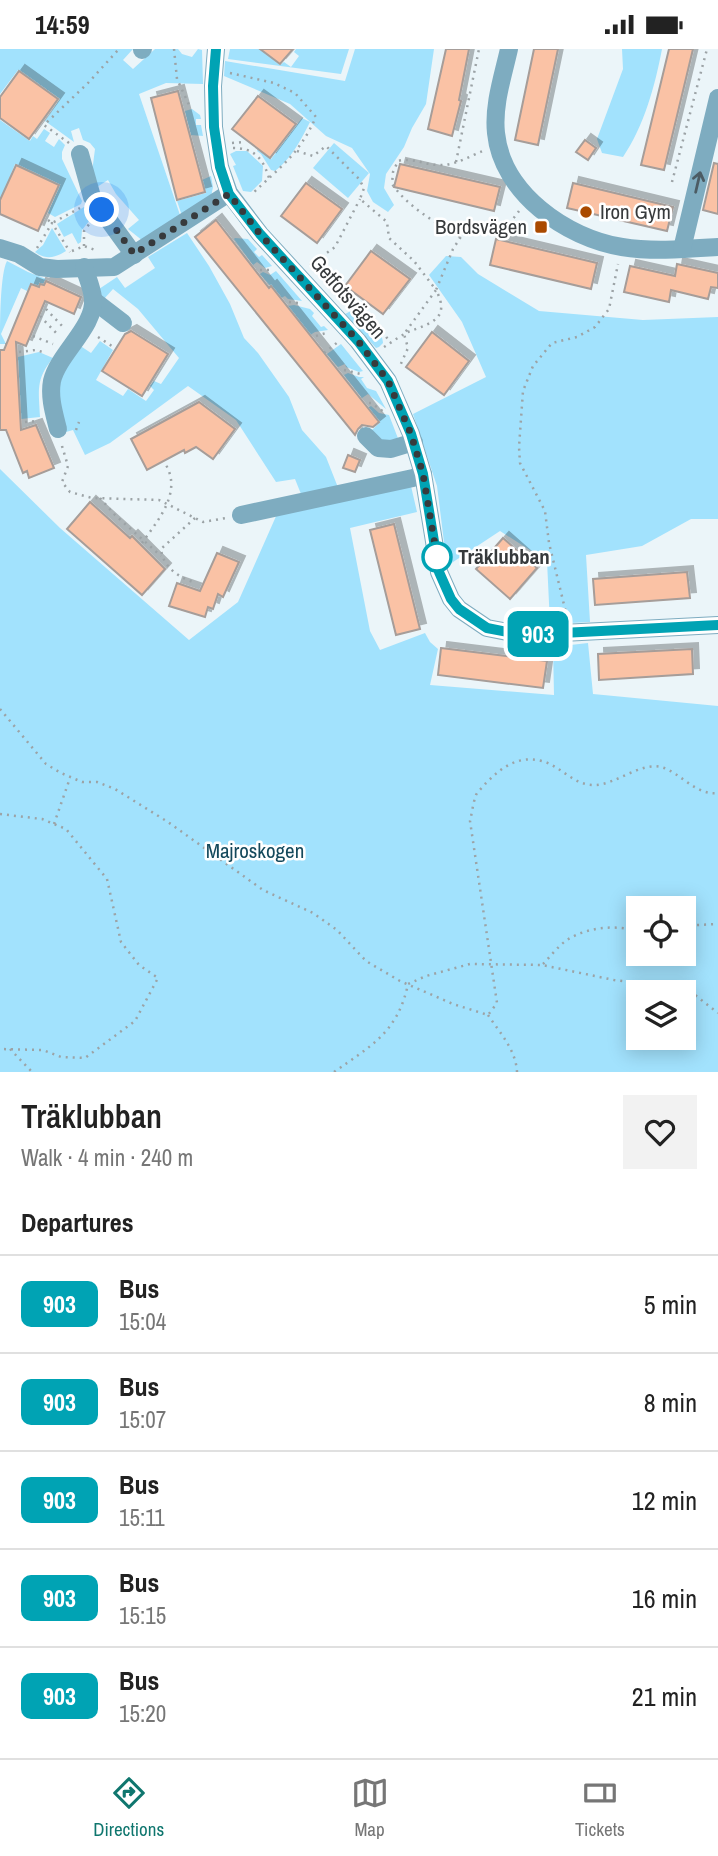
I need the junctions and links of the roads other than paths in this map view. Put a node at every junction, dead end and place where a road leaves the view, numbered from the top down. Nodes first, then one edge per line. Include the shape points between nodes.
1 (216, 49) edge
2 (509, 49) edge
3 (718, 98) edge
4 (74, 148) road end
5 (237, 197) junction
6 (718, 247) edge
7 (0, 248) edge
8 (682, 249) junction
9 (134, 254) junction
10 (84, 267) junction
11 (93, 300) junction
12 (123, 323) dead end
13 (58, 429) road end
14 (366, 436) dead end
15 (414, 442) junction
16 (423, 474) junction
17 (242, 515) road end
18 (718, 625) edge

1 - 5 street, Getfotsvägen via 214,127 220,167
2 - 8 street via 496,111 498,145 508,174 529,198 575,231 621,247
8 -> 3 street
4 - 9 street via 92,197
5 - 9 street
5 - 15 street, Getfotsvägen via 260,234 368,365 388,381
6 - 8 street
7 - 10 street via 40,267
9 - 10 street via 114,267
10 - 11 street
11 - 12 street
11 - 13 street via 81,333 52,381
14 - 15 street via 378,448
15 - 16 street, Getfotsvägen
16 - 17 street
16 - 18 street, Getfotsvägen via 439,572 459,609 487,628 523,635

